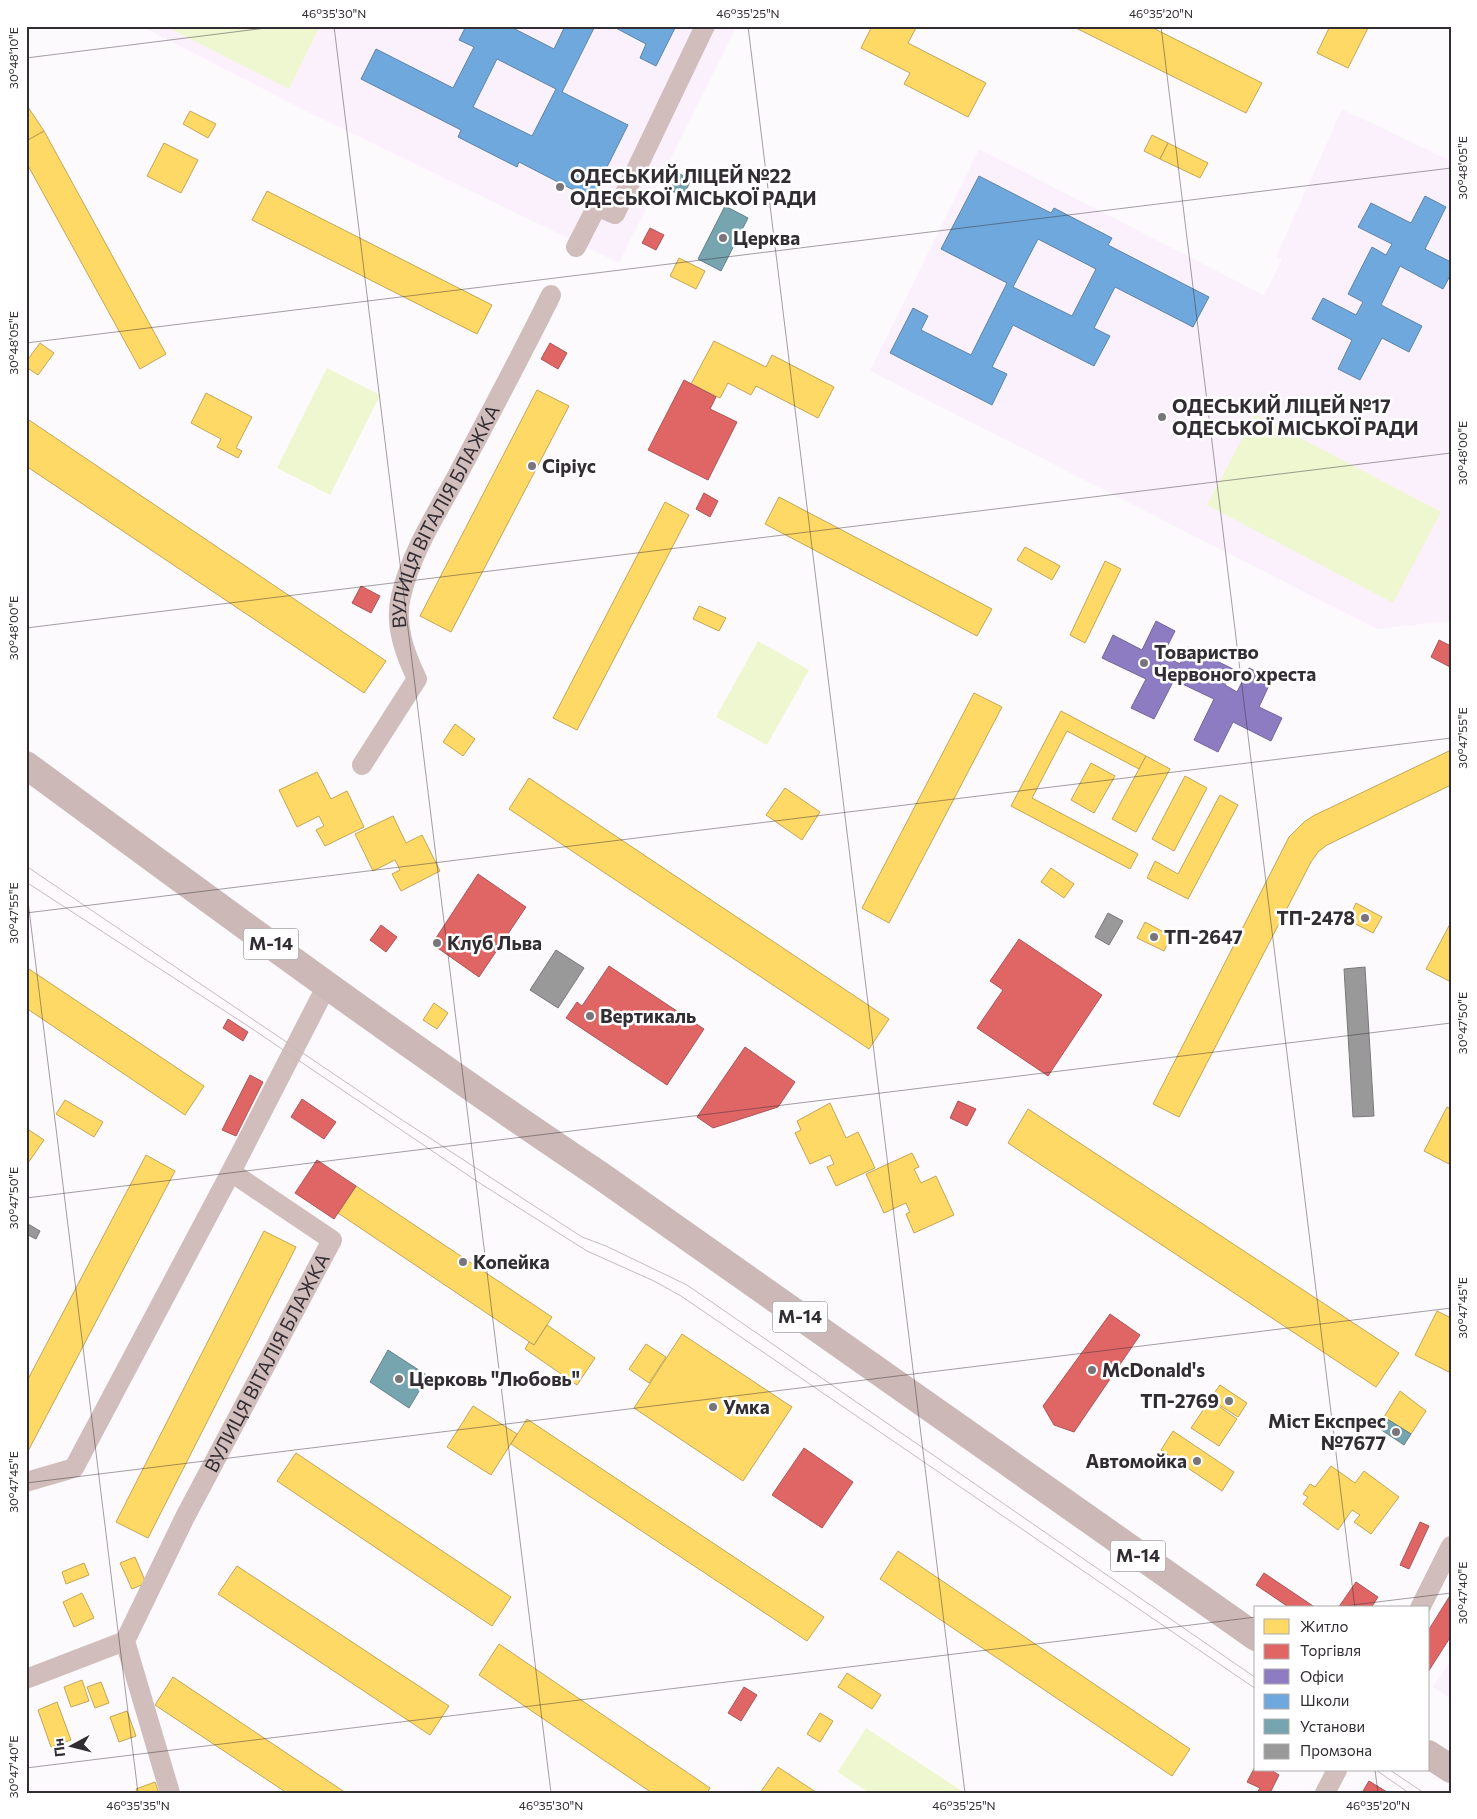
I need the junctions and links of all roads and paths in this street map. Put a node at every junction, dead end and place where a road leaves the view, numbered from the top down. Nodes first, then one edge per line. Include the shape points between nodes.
1 (705, 26) edge
2 (576, 247) dead end
3 (551, 295) dead end
4 (362, 764) dead end
5 (26, 765) edge
6 (327, 984) junction
7 (231, 1172) junction
8 (26, 1482) edge
9 (1451, 1546) edge
10 (1421, 1606) edge
11 (1254, 1637) edge
12 (125, 1641) junction
13 (26, 1679) edge
14 (1430, 1755) edge
15 (1451, 1769) edge
16 (1336, 1772) edge
17 (170, 1793) edge
18 (1325, 1793) edge

1 - 2 street via 615,214 597,206
3 - 4 street, ВУЛИЦЯ ВІТАЛІЯ БЛАЖКА via 412,560 400,597 399,626 405,654 417,679
5 - 6 highway, М-14
6 - 7 street
6 - 11 highway, М-14
7 - 8 street via 74,1468
7 - 12 street, ВУЛИЦЯ ВІТАЛІЯ БЛАЖКА via 332,1240 185,1516
9 - 10 street
12 - 13 street
12 - 17 street
14 - 15 highway
16 - 18 street

